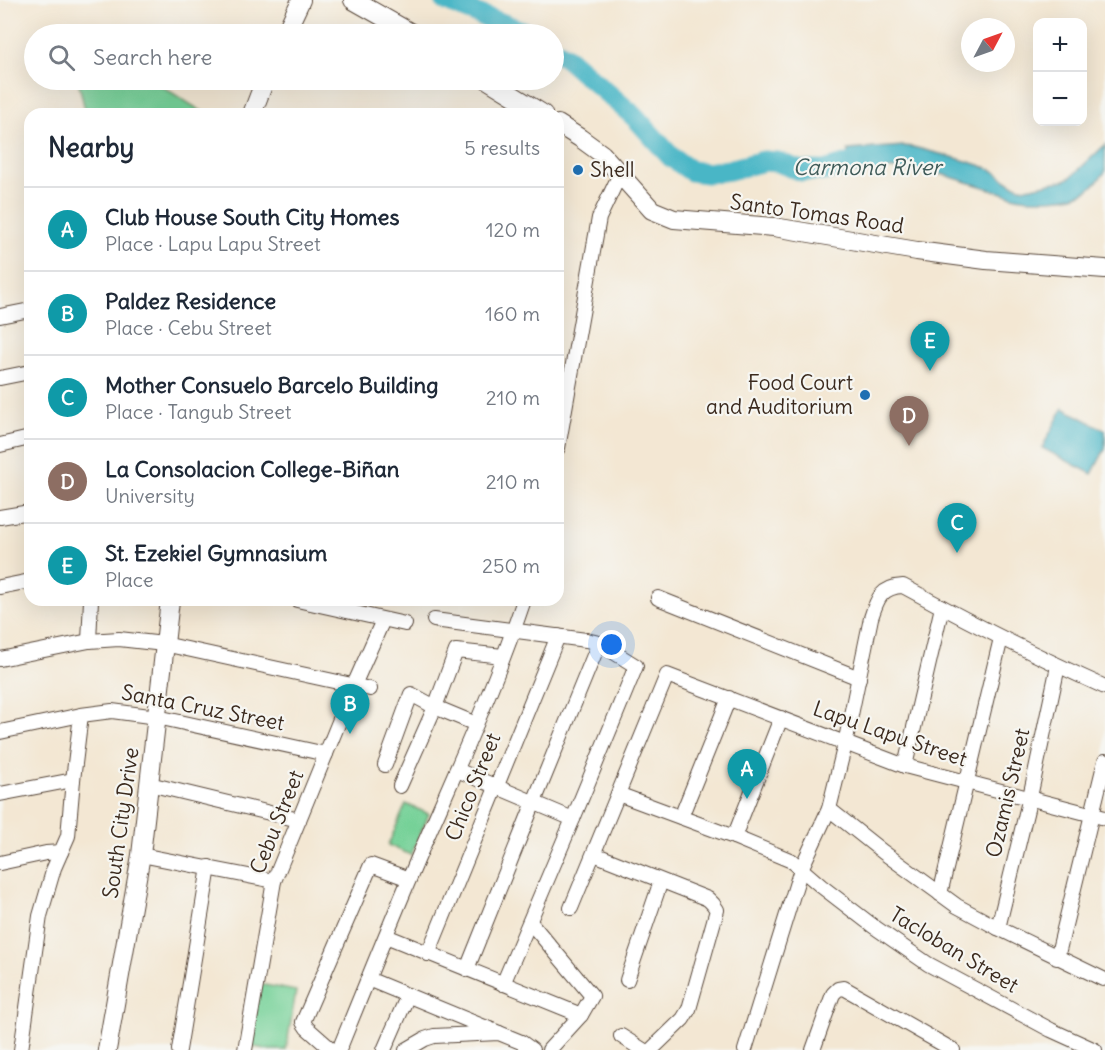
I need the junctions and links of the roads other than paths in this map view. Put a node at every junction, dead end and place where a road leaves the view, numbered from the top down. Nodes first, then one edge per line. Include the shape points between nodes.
1 (301, 0) edge
2 (353, 0) edge
3 (290, 24) edge
4 (395, 24) edge
5 (261, 90) edge
6 (504, 90) edge
7 (254, 108) edge
8 (533, 108) edge
9 (564, 128) edge
10 (620, 174) junction
11 (1105, 269) edge
12 (24, 311) edge
13 (0, 316) edge
14 (24, 373) edge
15 (0, 378) edge
16 (564, 402) edge
17 (24, 439) edge
18 (0, 445) edge
19 (24, 513) edge
20 (0, 517) edge
21 (24, 582) edge
22 (0, 587) edge
23 (658, 598) dead end
24 (91, 606) edge
25 (169, 606) edge
26 (326, 606) edge
27 (522, 606) edge
28 (942, 607) junction
29 (383, 620) junction
30 (434, 620) dead end
31 (405, 624) dead end
32 (514, 630) junction
33 (558, 636) junction
34 (1001, 638) junction
35 (89, 641) junction
36 (599, 643) junction
37 (164, 644) junction
38 (503, 656) junction
39 (0, 659) edge
40 (1058, 666) junction
41 (858, 678) junction
42 (354, 685) junction
43 (1105, 687) edge
44 (370, 689) dead end
45 (729, 698) junction
46 (435, 707) junction
47 (81, 715) junction
48 (157, 717) junction
49 (782, 718) junction
50 (476, 724) junction
51 (0, 732) edge
52 (845, 744) junction
53 (326, 754) junction
54 (1105, 761) edge
55 (385, 765) dead end
56 (905, 766) junction
57 (457, 770) junction
58 (73, 780) junction
59 (966, 783) junction
60 (149, 784) junction
61 (400, 786) dead end
62 (496, 786) junction
63 (0, 794) edge
64 (618, 794) junction
65 (1030, 797) junction
66 (534, 802) junction
67 (828, 809) junction
68 (1099, 816) edge
69 (681, 817) junction
70 (573, 819) junction
71 (299, 820) junction
72 (734, 837) junction
73 (61, 852) junction
74 (594, 854) junction
75 (141, 855) junction
76 (0, 862) edge
77 (209, 867) junction
78 (801, 869) junction
79 (409, 879) junction
80 (274, 881) junction
81 (661, 881) junction
82 (939, 894) junction
83 (572, 908) dead end
84 (530, 922) junction
85 (998, 928) junction
86 (386, 936) junction
87 (429, 954) junction
88 (1057, 958) junction
89 (468, 969) junction
90 (368, 979) junction
91 (1103, 979) dead end
92 (627, 980) dead end
93 (503, 984) junction
94 (408, 995) junction
95 (581, 1015) junction
96 (499, 1033) junction
97 (621, 1036) dead end
98 (21, 1050) edge
99 (107, 1050) edge
100 (179, 1050) edge
101 (245, 1050) edge
102 (332, 1050) edge
103 (339, 1050) edge
104 (384, 1050) edge
105 (406, 1050) edge
106 (532, 1050) edge
107 (549, 1050) edge
108 (643, 1050) edge
109 (651, 1050) edge
110 (745, 1050) edge
111 (813, 1050) edge
112 (953, 1050) edge
113 (1095, 1050) edge

1 - 3 street
2 - 4 street
5 - 7 street
6 - 8 street
9 - 10 street, Santo Tomas Road via 593,147
10 - 11 street, Santo Tomas Road via 652,210 674,219 774,227 986,260
10 - 16 street via 598,218
12 - 13 street
14 - 15 street
17 - 18 street
19 - 20 street
21 - 22 street
23 - 41 street
24 - 35 street
25 - 37 street, South City Drive
26 - 29 street
27 - 32 street
28 - 34 street
28 - 41 street via 903,586 891,586 881,594 871,618
28 - 56 street
29 - 31 street
29 - 42 street, Cebu Street
30 - 32 street
32 - 33 street
32 - 38 street
33 - 36 street
33 - 62 street, Chico Street
34 - 40 street
34 - 59 street
35 - 37 street via 119,639
35 - 39 street
36 - 66 street
36 - 70 street via 636,666
37 - 42 street
37 - 48 street, South City Drive
38 - 46 street via 456,651
38 - 50 street
40 - 43 street
40 - 65 street, Ozamis Street
41 - 52 street
42 - 44 street
42 - 53 street, Cebu Street
45 - 49 street, Lapu Lapu Street
45 - 64 street, Lapu Lapu Street via 667,675
45 - 69 street
46 - 50 street
46 - 55 street via 411,694
46 - 61 street
47 - 48 street, Santa Cruz Street via 112,711
47 - 51 street, Santa Cruz Street
47 - 58 street
48 - 53 street, Santa Cruz Street
48 - 60 street, South City Drive
49 - 52 street, Lapu Lapu Street
49 - 72 street
50 - 57 street
52 - 56 street, Lapu Lapu Street
52 - 67 street
53 - 71 street, Cebu Street
54 - 68 street
56 - 59 street, Lapu Lapu Street
57 - 62 street
57 - 79 street
58 - 63 street
58 - 73 street via 68,836
59 - 65 street, Lapu Lapu Street
59 - 82 street
60 - 71 street
60 - 75 street, South City Drive
62 - 66 street
62 - 87 street, Chico Street
64 - 69 street, Tacloban Street
64 - 74 street
65 - 68 street, Lapu Lapu Street
65 - 85 street, Ozamis Street
66 - 70 street
66 - 89 street
67 - 78 street
67 - 82 street
68 - 88 street
69 - 72 street, Tacloban Street
70 - 84 street
71 - 80 street, Cebu Street
72 - 78 street, Tacloban Street via 792,861
73 - 76 street
73 - 98 street via 40,916
74 - 81 street
74 - 83 street
75 - 77 street
75 - 99 street, South City Drive
77 - 80 street
77 - 100 street
78 - 110 street
78 - 113 street, Tacloban Street via 928,964
79 - 86 street
79 - 102 street via 371,865 303,1022
80 - 101 street, Cebu Street
81 - 92 street
81 - 109 street via 708,899 717,910 689,1010
82 - 85 street
84 - 93 street
84 - 95 street via 592,996
85 - 88 street
86 - 87 street
86 - 90 street
87 - 89 street
88 - 91 street
89 - 93 street
90 - 94 street
90 - 103 street
93 - 95 street
94 - 96 street
94 - 104 street
95 - 107 street
96 - 105 street via 434,1036
96 - 106 street
97 - 108 street
111 - 112 street via 833,993 844,988

